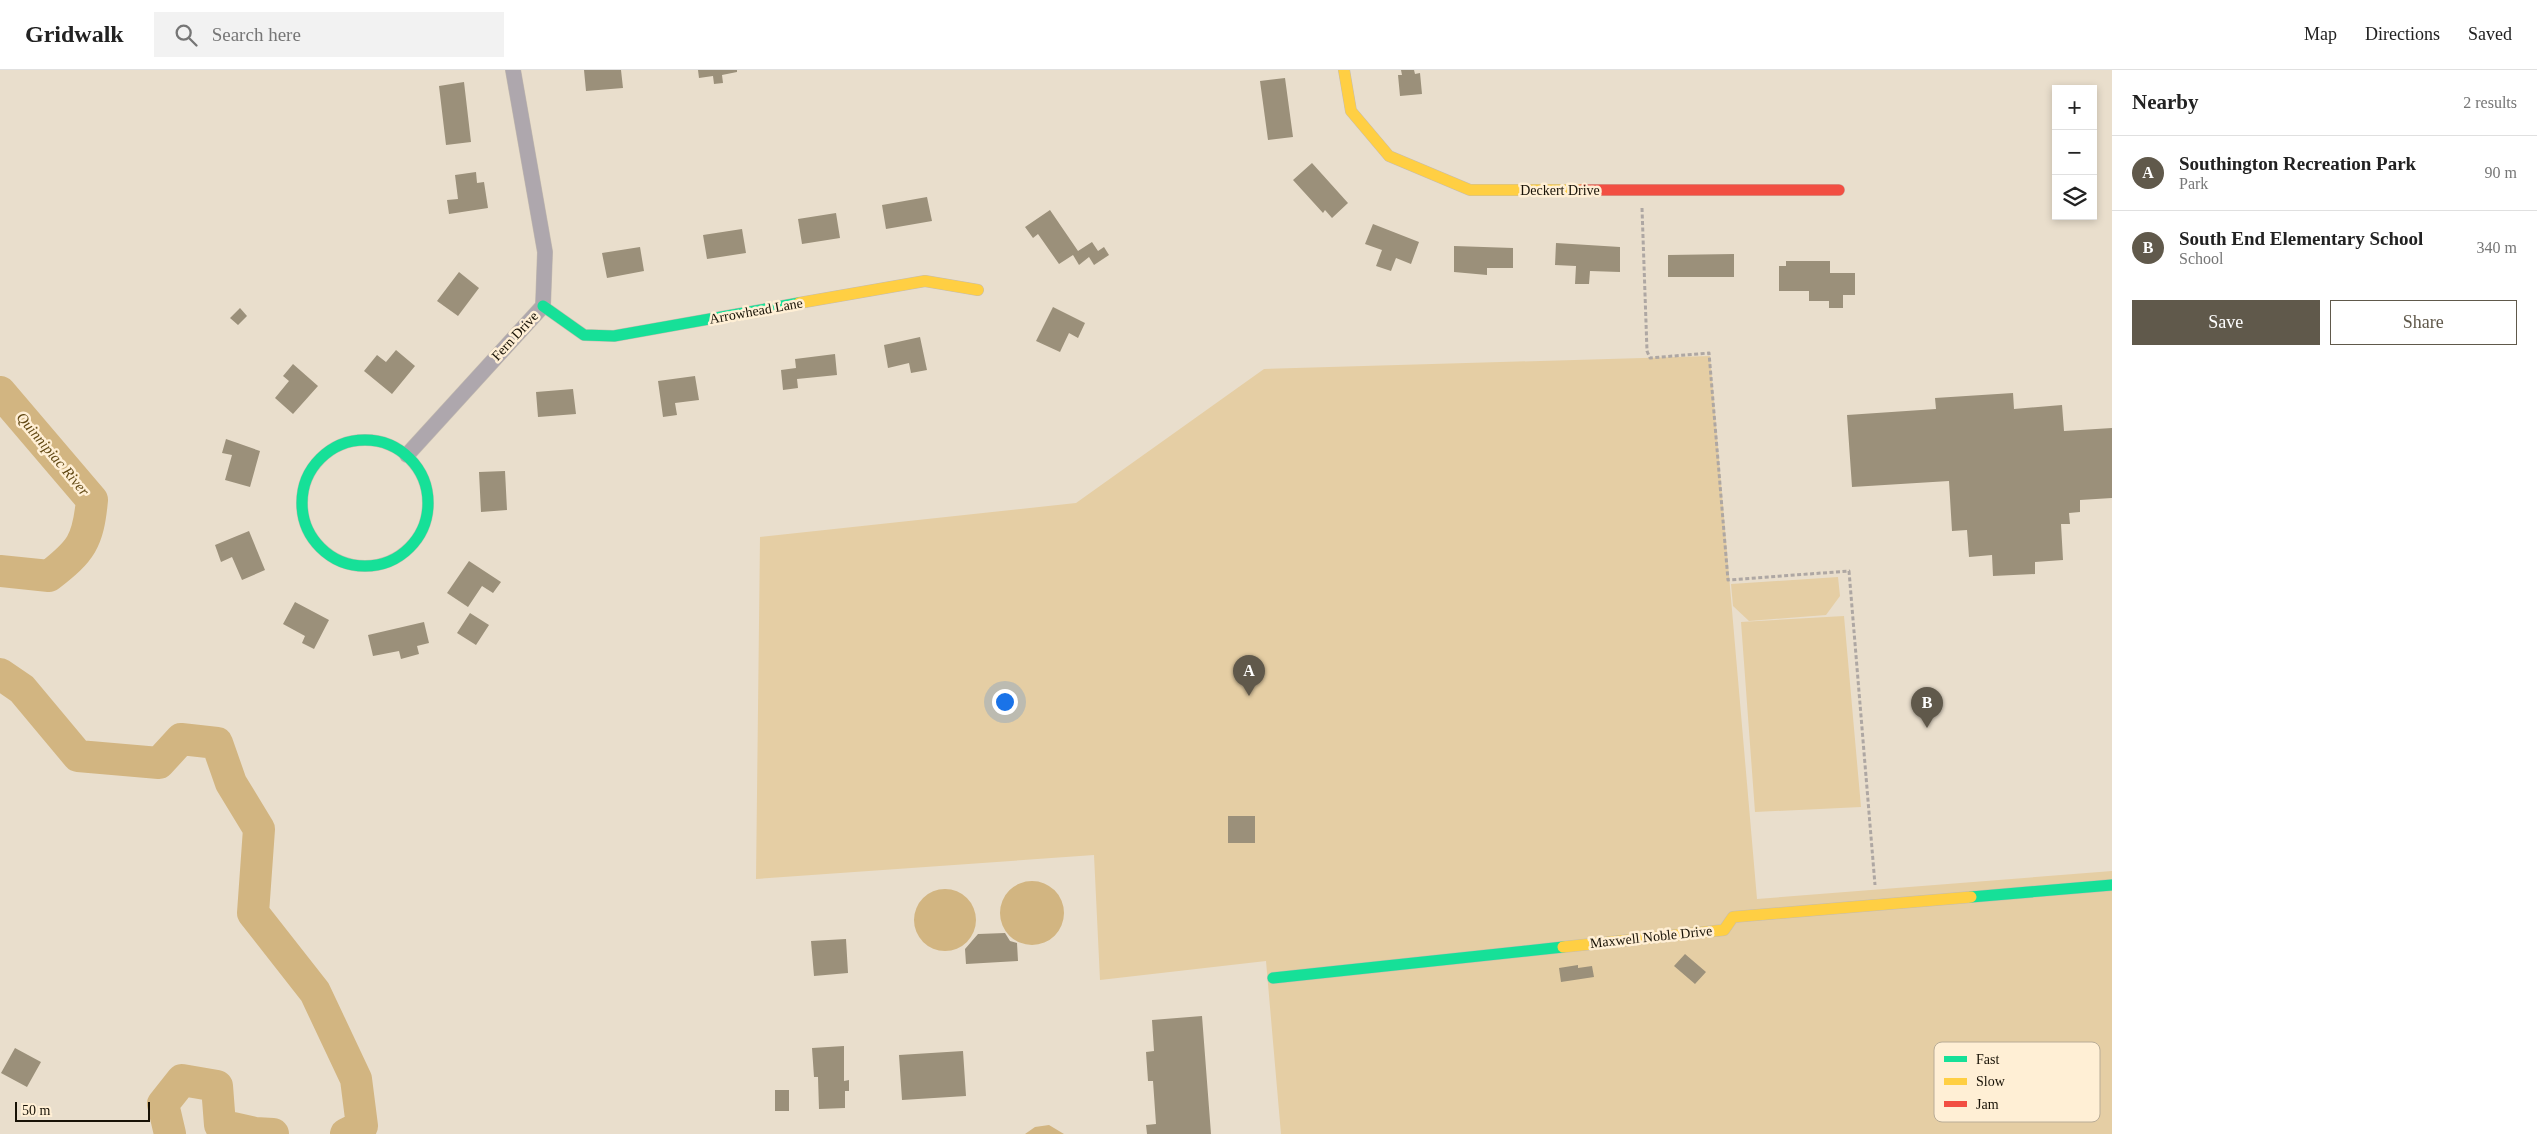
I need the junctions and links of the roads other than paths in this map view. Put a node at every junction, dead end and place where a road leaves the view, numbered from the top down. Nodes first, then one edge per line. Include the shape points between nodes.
1 (513, 70) edge
2 (1344, 70) edge
3 (1839, 190) dead end
4 (978, 290) dead end
5 (543, 306) junction
6 (407, 454) junction
7 (2112, 884) edge
8 (1273, 978) dead end

1 - 5 street, Fern Drive via 545,252
2 - 3 street, Deckert Drive via 1351,111 1389,156 1470,190
4 - 5 street, Arrowhead Lane via 925,281 614,336 584,335
5 - 6 street, Fern Drive
6 - 6 street via 385,442 360,439 336,446 316,461 304,482 301,507 308,531 323,551 345,563 369,566 393,560 413,545 426,523 429,498 422,474
7 - 8 street, Maxwell Noble Drive via 1733,917 1724,930

